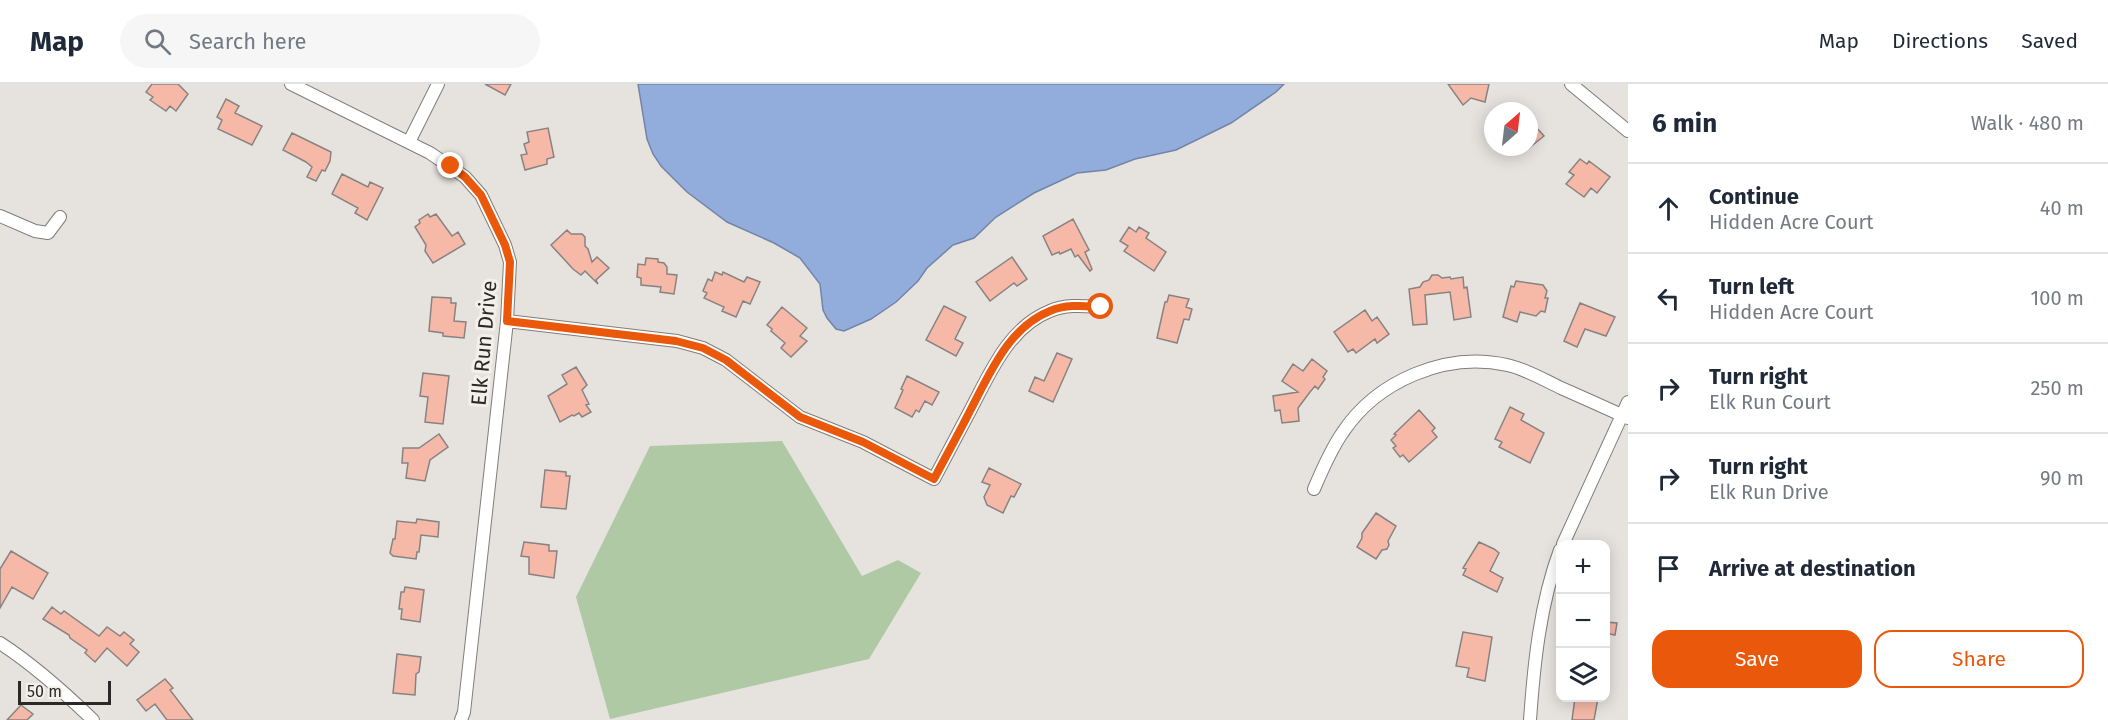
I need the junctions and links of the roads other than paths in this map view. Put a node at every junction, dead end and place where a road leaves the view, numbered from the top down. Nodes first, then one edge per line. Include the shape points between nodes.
1 (291, 84) edge
2 (438, 84) edge
3 (1571, 84) edge
4 (1628, 130) edge
5 (410, 142) junction
6 (0, 216) edge
7 (60, 217) dead end
8 (1101, 307) dead end
9 (507, 321) junction
10 (1628, 402) edge
11 (1625, 417) edge
12 (1314, 489) dead end
13 (1565, 540) edge
14 (1556, 563) edge
15 (0, 643) edge
16 (93, 720) edge
17 (461, 720) edge
18 (1530, 720) edge

1 - 5 street, Elk Run Drive
2 - 5 street
3 - 4 street
5 - 9 street, Elk Run Drive via 465,177 486,203 510,262
6 - 7 street via 34,231 48,232
8 - 9 street via 1051,310 1028,323 994,365 934,479 863,442 800,417 726,360 703,348
9 - 17 street, Elk Run Drive
10 - 11 street
11 - 12 street via 1506,365 1453,363 1423,370 1395,384 1359,411 1336,443
11 - 13 street
14 - 18 street via 1540,625
15 - 16 street via 46,677

